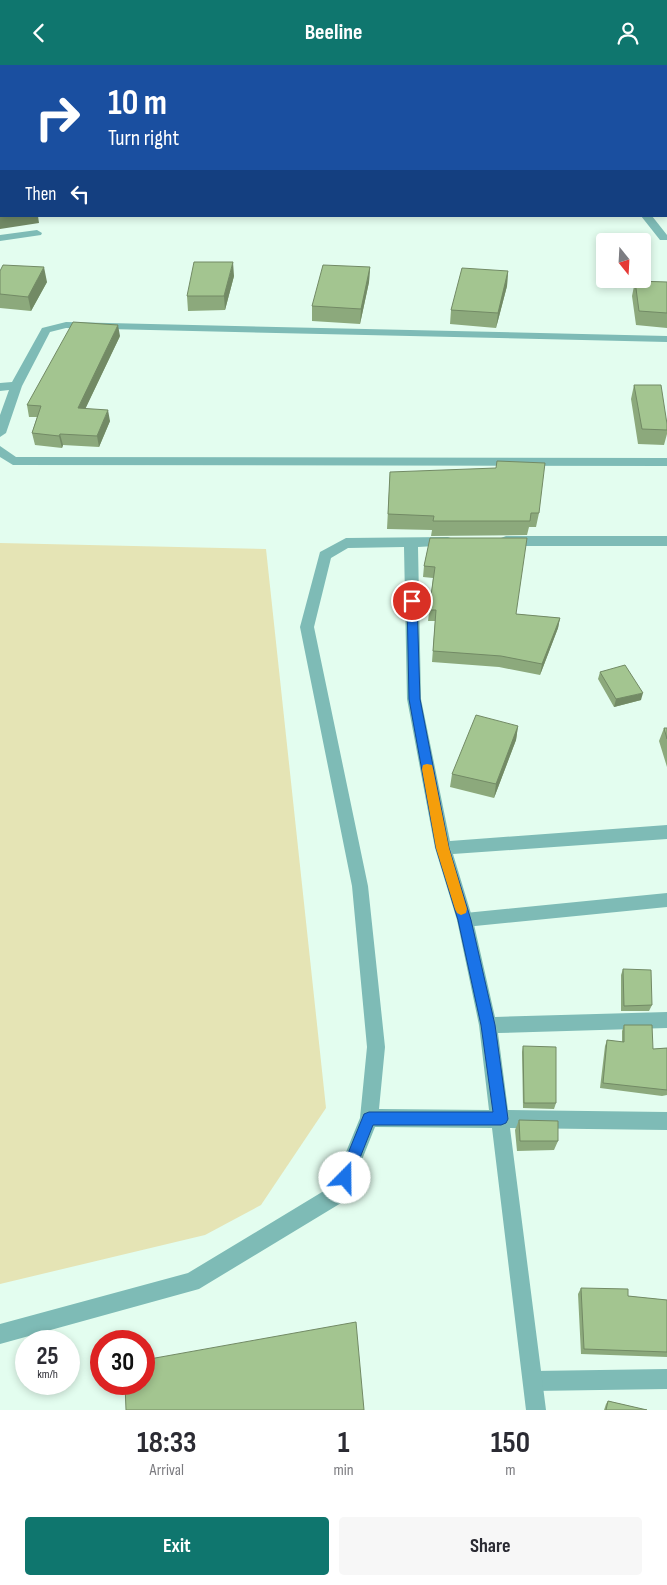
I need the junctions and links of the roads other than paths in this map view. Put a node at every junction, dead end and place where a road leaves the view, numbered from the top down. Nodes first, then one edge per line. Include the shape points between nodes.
1 (647, 217) edge
2 (37, 233) dead end
3 (0, 238) edge
4 (664, 238) dead end
5 (667, 339) edge
6 (16, 386) junction
7 (0, 387) edge
8 (0, 433) edge
9 (0, 451) edge
10 (667, 462) edge
11 (460, 541) edge
12 (490, 541) edge
13 (667, 541) edge
14 (411, 542) junction
15 (667, 832) edge
16 (442, 848) junction
17 (667, 900) edge
18 (464, 920) junction
19 (667, 1020) edge
20 (488, 1025) junction
21 (369, 1118) junction
22 (501, 1119) junction
23 (667, 1121) edge
24 (0, 1335) edge
25 (667, 1379) edge
26 (533, 1381) junction
27 (536, 1410) edge

1 - 4 street
2 - 3 street
5 - 6 street via 66,325 46,330
6 - 7 street
6 - 8 street
9 - 10 street via 13,461
11 - 14 street
12 - 13 street
14 - 16 street via 414,699
14 - 21 street via 346,543 325,555 307,627 360,886 376,1047
15 - 16 street
16 - 18 street
17 - 18 street
18 - 20 street
19 - 20 street
20 - 22 street
21 - 22 street
21 - 24 street via 339,1193 192,1282
22 - 23 street
22 - 26 street
25 - 26 street
26 - 27 street

